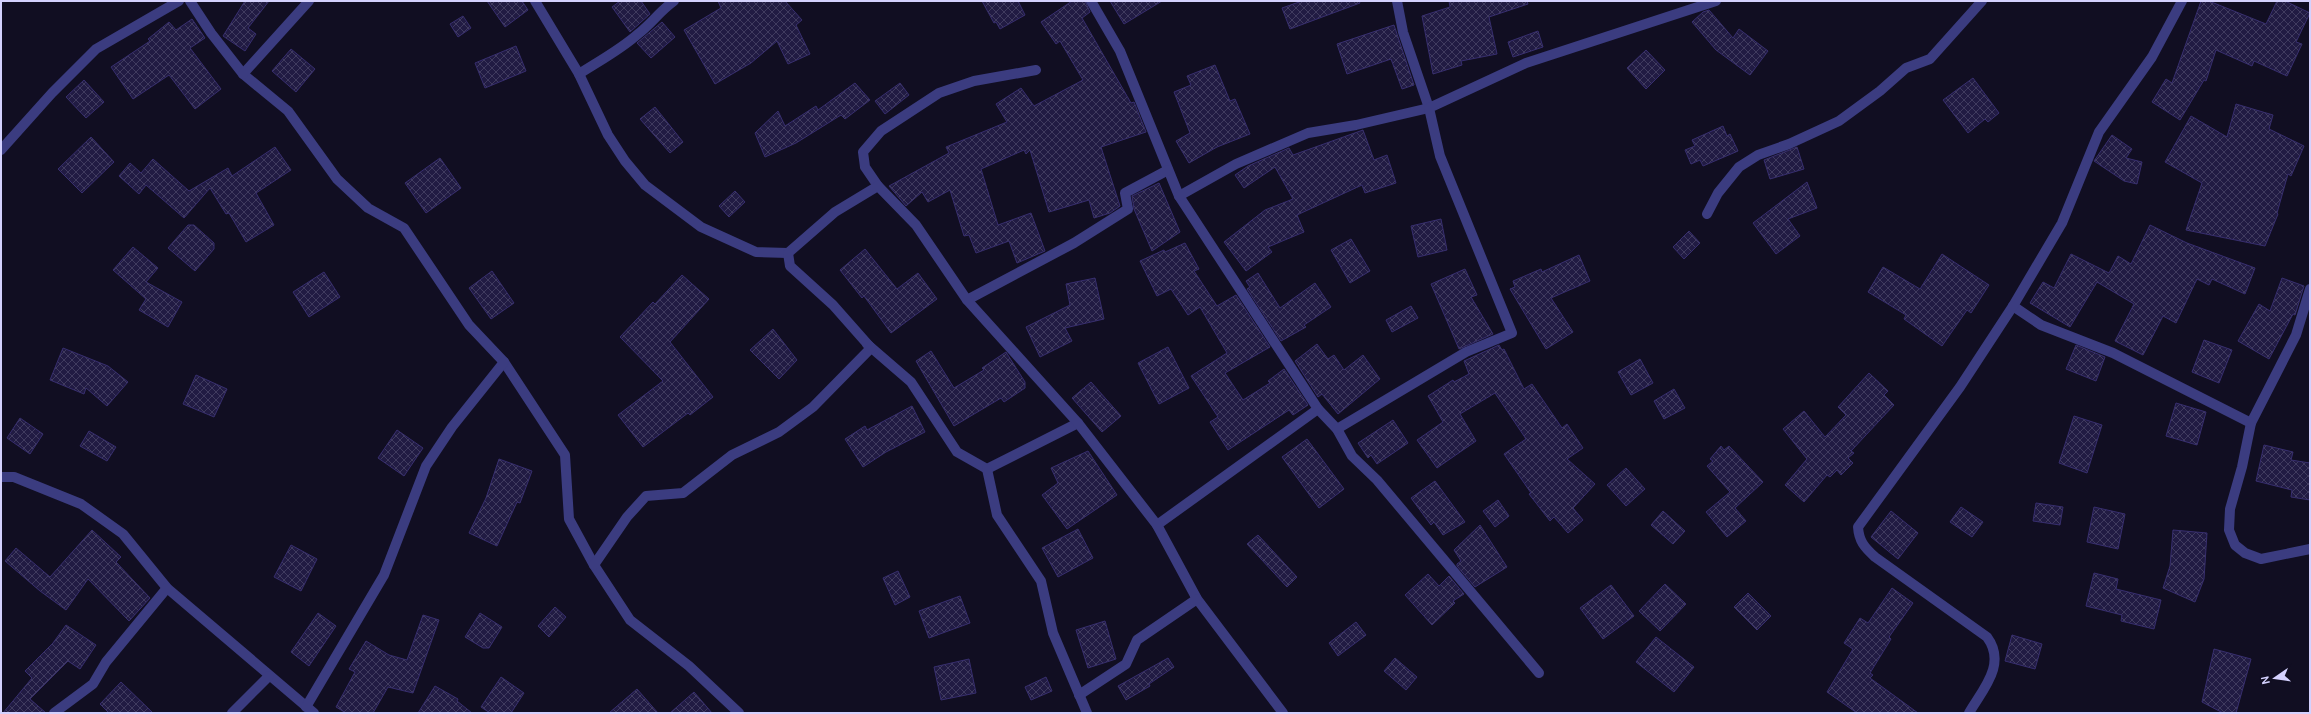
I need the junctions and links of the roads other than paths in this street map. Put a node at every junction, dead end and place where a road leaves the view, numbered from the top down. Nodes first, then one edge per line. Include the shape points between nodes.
1 (179, 1) edge
2 (190, 1) edge
3 (309, 1) edge
4 (535, 1) edge
5 (674, 1) edge
6 (1091, 1) edge
7 (1397, 1) edge
8 (1716, 1) edge
9 (1982, 1) edge
10 (2182, 1) edge
11 (1036, 70) dead end
12 (243, 74) junction
13 (579, 74) junction
14 (1429, 108) junction
15 (1, 150) edge
16 (1168, 170) junction
17 (878, 186) junction
18 (1179, 196) junction
19 (1707, 214) dead end
20 (788, 254) junction
21 (2310, 289) edge
22 (967, 300) junction
23 (2013, 306) junction
24 (871, 348) junction
25 (504, 362) junction
26 (1318, 409) junction
27 (1078, 423) junction
28 (2251, 424) junction
29 (1337, 429) junction
30 (987, 469) junction
31 (1, 477) edge
32 (1157, 525) junction
33 (2310, 549) edge
34 (594, 565) junction
35 (167, 588) junction
36 (1197, 599) junction
37 (1539, 673) dead end
38 (269, 676) junction
39 (1079, 695) junction
40 (310, 710) edge
41 (54, 713) edge
42 (232, 713) edge
43 (738, 713) edge
44 (1087, 713) edge
45 (1283, 713) edge
46 (1969, 713) edge

1 - 15 street via 96,49
2 - 12 street
3 - 12 street
4 - 13 street
5 - 13 street via 622,48
6 - 16 street via 1120,51
7 - 14 street via 1403,32
8 - 14 street via 1526,63
9 - 19 street via 1930,59 1906,68 1839,121 1758,155 1739,167 1718,193
10 - 23 street via 2152,58 2099,132 2062,223
11 - 17 street via 974,81 939,93 882,131 863,152 865,167
12 - 25 street via 288,111 337,178 368,208 404,228 469,325
13 - 20 street via 608,135 645,185 701,226 756,252
14 - 18 street via 1308,133 1236,164
14 - 29 street via 1440,156 1512,333 1466,352
16 - 18 street
16 - 22 street via 1125,193 1128,210 1074,243
17 - 20 street via 835,212
17 - 22 street via 916,225
18 - 26 street
20 - 24 street via 790,266 833,305
21 - 28 street via 2296,334
22 - 27 street
23 - 28 street via 2041,325 2113,353
23 - 46 street via 1960,387 1858,527 1858,536 1863,546 1987,637 1993,646 1994,671
24 - 30 street via 911,382 957,452
24 - 34 street via 813,407 779,432 732,455 683,493 646,496
25 - 34 street via 565,455 569,519
25 - 40 street via 452,427 426,466 384,575
26 - 29 street
26 - 32 street
27 - 30 street
27 - 32 street
28 - 33 street via 2230,509 2229,530 2235,545 2244,553 2261,559
29 - 37 street via 1352,456 1377,480
30 - 39 street via 997,515 1041,580 1053,633
31 - 35 street via 14,478 81,504 123,534
32 - 36 street
34 - 43 street via 630,620 688,666
35 - 38 street
35 - 41 street via 106,662 92,684
36 - 39 street via 1136,640 1126,664
36 - 45 street
38 - 40 street
38 - 42 street
39 - 44 street

